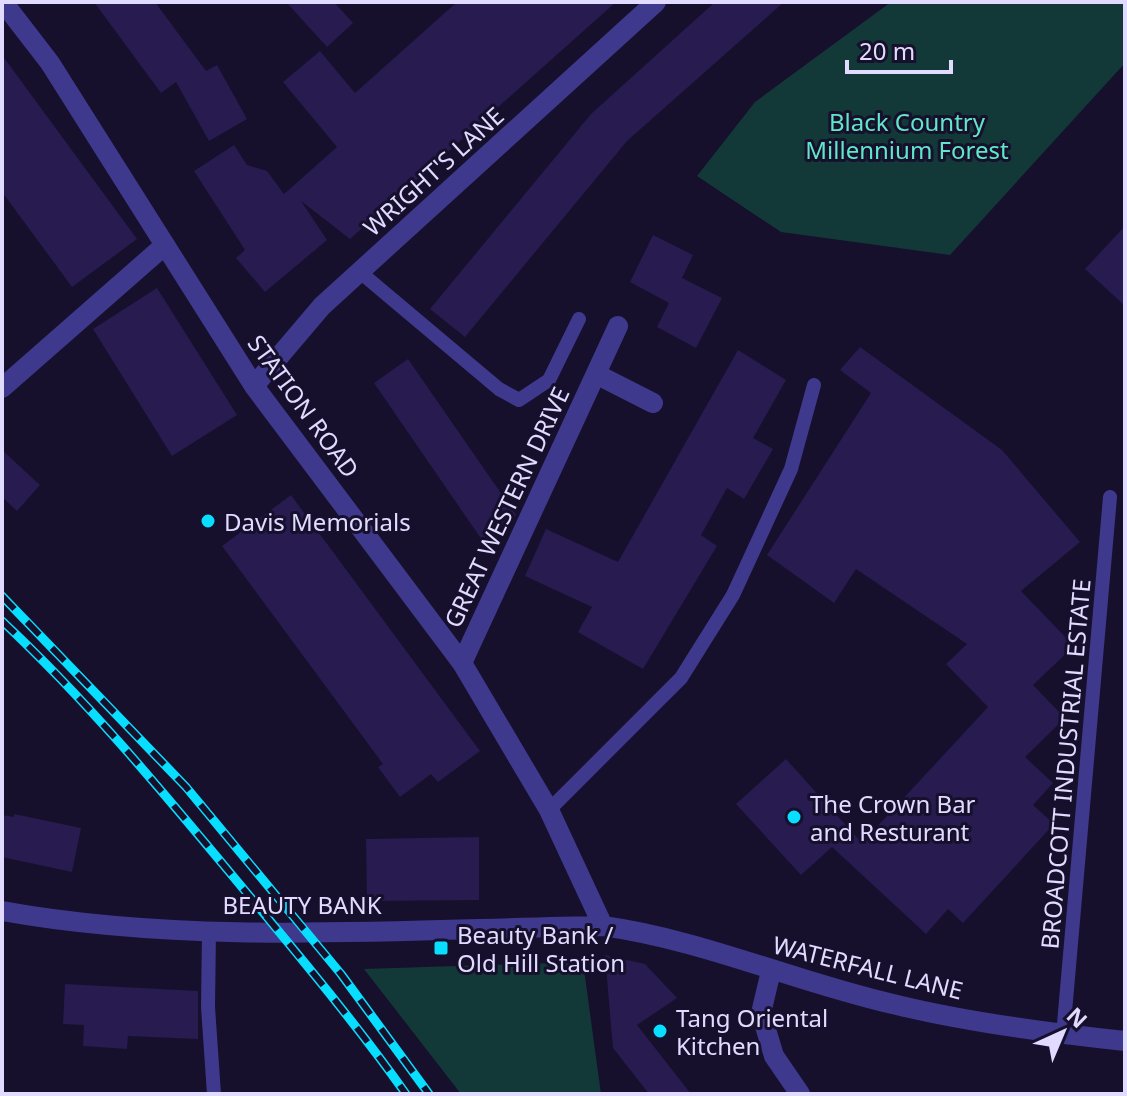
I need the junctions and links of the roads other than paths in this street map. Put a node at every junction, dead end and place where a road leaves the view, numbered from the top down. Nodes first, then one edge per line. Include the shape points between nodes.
1 (3, 2) edge
2 (656, 2) edge
3 (165, 245) junction
4 (360, 272) junction
5 (579, 319) dead end
6 (618, 326) dead end
7 (596, 374) junction
8 (814, 385) dead end
9 (254, 386) junction
10 (2, 388) edge
11 (653, 403) dead end
12 (1110, 497) dead end
13 (462, 663) junction
14 (549, 810) junction
15 (2, 911) edge
16 (603, 926) junction
17 (209, 930) junction
18 (771, 971) junction
19 (1063, 1035) junction
20 (1125, 1041) edge
21 (214, 1094) edge
22 (800, 1094) edge

1 - 3 street, STATION ROAD via 50,63
2 - 4 street, WRIGHT'S LANE
3 - 9 street, STATION ROAD
3 - 10 street
4 - 5 lane via 519,400 549,380
4 - 9 street, WRIGHT'S LANE via 322,306
6 - 7 street, GREAT WESTERN DRIVE
7 - 11 street, GREAT WESTERN DRIVE
7 - 13 street, GREAT WESTERN DRIVE
8 - 14 lane via 791,469 733,595 681,678
9 - 13 street, STATION ROAD
12 - 19 lane, BROADCOTT INDUSTRIAL ESTATE
13 - 14 street, STATION ROAD
14 - 16 street, STATION ROAD
15 - 17 street, BEAUTY BANK
16 - 17 street, BEAUTY BANK
16 - 18 street, WATERFALL LANE via 661,934
17 - 21 lane
18 - 19 street, WATERFALL LANE via 897,1006
18 - 22 street via 761,1013 774,1056
19 - 20 street, WATERFALL LANE

